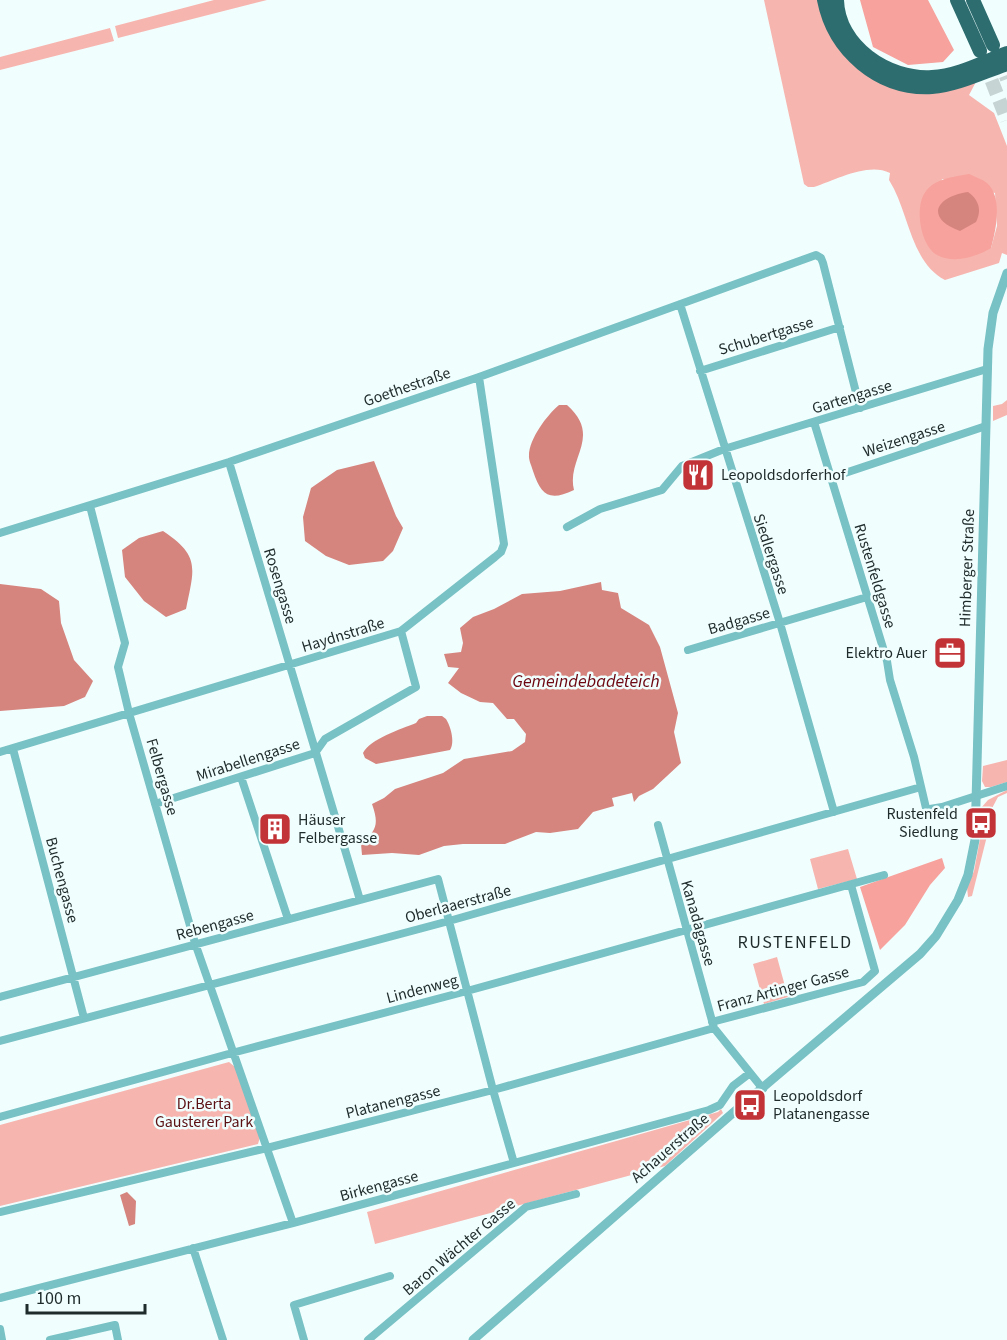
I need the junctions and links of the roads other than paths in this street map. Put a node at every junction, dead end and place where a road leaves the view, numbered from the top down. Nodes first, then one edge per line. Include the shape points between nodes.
1 (825, 0) edge
2 (837, 0) edge
3 (957, 0) edge
4 (973, 0) edge
5 (983, 0) edge
6 (980, 51) tunnel mouth
7 (1007, 53) edge
8 (1007, 64) edge
9 (1007, 273) edge
10 (680, 304) junction
11 (840, 327) junction
12 (987, 369) junction
13 (700, 371) junction
14 (479, 377) junction
15 (860, 408) junction
16 (814, 422) junction
17 (986, 426) junction
18 (724, 449) junction
19 (229, 462) junction
20 (830, 478) junction
21 (90, 506) junction
22 (567, 527) dead end
23 (0, 532) edge
24 (867, 597) junction
25 (780, 623) junction
26 (401, 631) junction
27 (688, 650) dead end
28 (290, 666) junction
29 (129, 713) junction
30 (14, 749) junction
31 (0, 752) edge
32 (315, 753) junction
33 (241, 777) junction
34 (1007, 786) edge
35 (921, 787) junction
36 (976, 796) junction
37 (155, 804) junction
38 (834, 812) junction
39 (658, 825) dead end
40 (667, 860) junction
41 (884, 875) dead end
42 (851, 885) junction
43 (360, 900) junction
44 (958, 900) joint
45 (288, 919) junction
46 (449, 921) junction
47 (686, 930) junction
48 (195, 943) junction
49 (74, 978) junction
50 (210, 986) junction
51 (467, 991) junction
52 (0, 997) edge
53 (84, 1018) junction
54 (713, 1025) junction
55 (0, 1041) edge
56 (232, 1053) junction
57 (750, 1073) junction
58 (763, 1089) junction
59 (493, 1090) junction
60 (0, 1117) edge
61 (267, 1148) junction
62 (514, 1163) junction
63 (576, 1194) dead end
64 (0, 1212) edge
65 (293, 1223) junction
66 (193, 1248) junction
67 (390, 1276) dead end
68 (0, 1298) edge
69 (0, 1329) edge
70 (2, 1340) edge
71 (50, 1340) edge
72 (118, 1340) edge
73 (223, 1340) edge
74 (304, 1340) edge
75 (368, 1340) edge
76 (473, 1340) edge

1 - 8 highway via 835,33 849,53 869,70 891,81 934,87
2 - 7 highway via 844,28 856,47 895,72 933,77
3 - 6 highway
4 - 5 highway via 990,39
9 - 12 street, Himberger Straße via 993,313
10 - 11 street, Goethestraße via 819,255
10 - 13 street, Siedlergasse
10 - 14 street, Goethestraße
11 - 13 street, Schubertgasse
11 - 15 street
12 - 15 street, Gartengasse
12 - 17 street, Himberger Straße
13 - 18 street, Siedlergasse
14 - 19 street, Goethestraße
14 - 26 street, Haydnstraße via 504,544 501,552
15 - 16 street, Gartengasse
16 - 18 street, Gartengasse
16 - 20 street, Rustenfeldgasse
17 - 20 street, Weizengasse
17 - 36 street, Himberger Straße
18 - 22 street, Gartengasse via 682,466 662,490 600,509
18 - 25 street, Siedlergasse
19 - 21 street, Goethestraße
19 - 28 street, Rosengasse
20 - 24 street, Rustenfeldgasse
21 - 23 street, Goethestraße
21 - 29 street, Felbergasse via 125,643 118,667
24 - 25 street, Badgasse
24 - 35 street, Rustenfeldgasse
25 - 27 street, Badgasse
25 - 38 street, Siedlergasse
26 - 28 street, Haydnstraße
26 - 32 street, Mirabellengasse via 416,687 325,739
28 - 29 street, Haydnstraße
28 - 32 street, Rosengasse
29 - 30 street, Haydnstraße
29 - 37 street, Felbergasse
30 - 31 street, Haydnstraße
30 - 49 street, Buchengasse
32 - 33 street, Mirabellengasse
32 - 43 street, Rosengasse
33 - 37 street, Mirabellengasse
33 - 45 street
34 - 36 street
35 - 36 street, Rustenfeldgasse via 926,808
35 - 38 street, Oberlaaerstraße
36 - 44 street, Himberger Straße via 974,849
37 - 48 street, Felbergasse
38 - 40 street, Oberlaaerstraße
39 - 40 street, Kanadagasse
40 - 46 street, Oberlaaerstraße
40 - 47 street, Kanadagasse
41 - 42 street, Lindenweg
42 - 47 street, Lindenweg
42 - 54 street, Franz Artinger Gasse via 875,971 863,982
43 - 45 street, Rebengasse
43 - 46 street, Rebengasse via 438,879
44 - 58 street, Achauerstraße via 920,954
45 - 48 street, Rebengasse
46 - 50 street, Oberlaaerstraße
46 - 51 street
47 - 51 street, Lindenweg
47 - 54 street, Kanadagasse
48 - 49 street, Rebengasse
48 - 50 street, Felbergasse
49 - 52 street, Rebengasse
49 - 53 street, Buchengasse
50 - 53 street, Oberlaaerstraße
50 - 56 street, Felbergasse
51 - 56 street, Lindenweg
51 - 59 street
53 - 55 street, Oberlaaerstraße
54 - 57 street
54 - 59 street, Platanengasse
56 - 60 street, Lindenweg
56 - 61 street, Felbergasse
57 - 58 street
57 - 62 street, Birkengasse via 720,1105 709,1110
58 - 76 street, Achauerstraße
59 - 61 street, Platanengasse
59 - 62 street
61 - 64 street, Platanengasse
61 - 65 street, Felbergasse
62 - 65 street, Birkengasse
63 - 75 street, Baron Wächter Gasse via 526,1207
65 - 66 street, Birkengasse
66 - 68 street, Birkengasse
66 - 73 street
67 - 74 street via 294,1305
69 - 70 street
71 - 72 street via 115,1325

